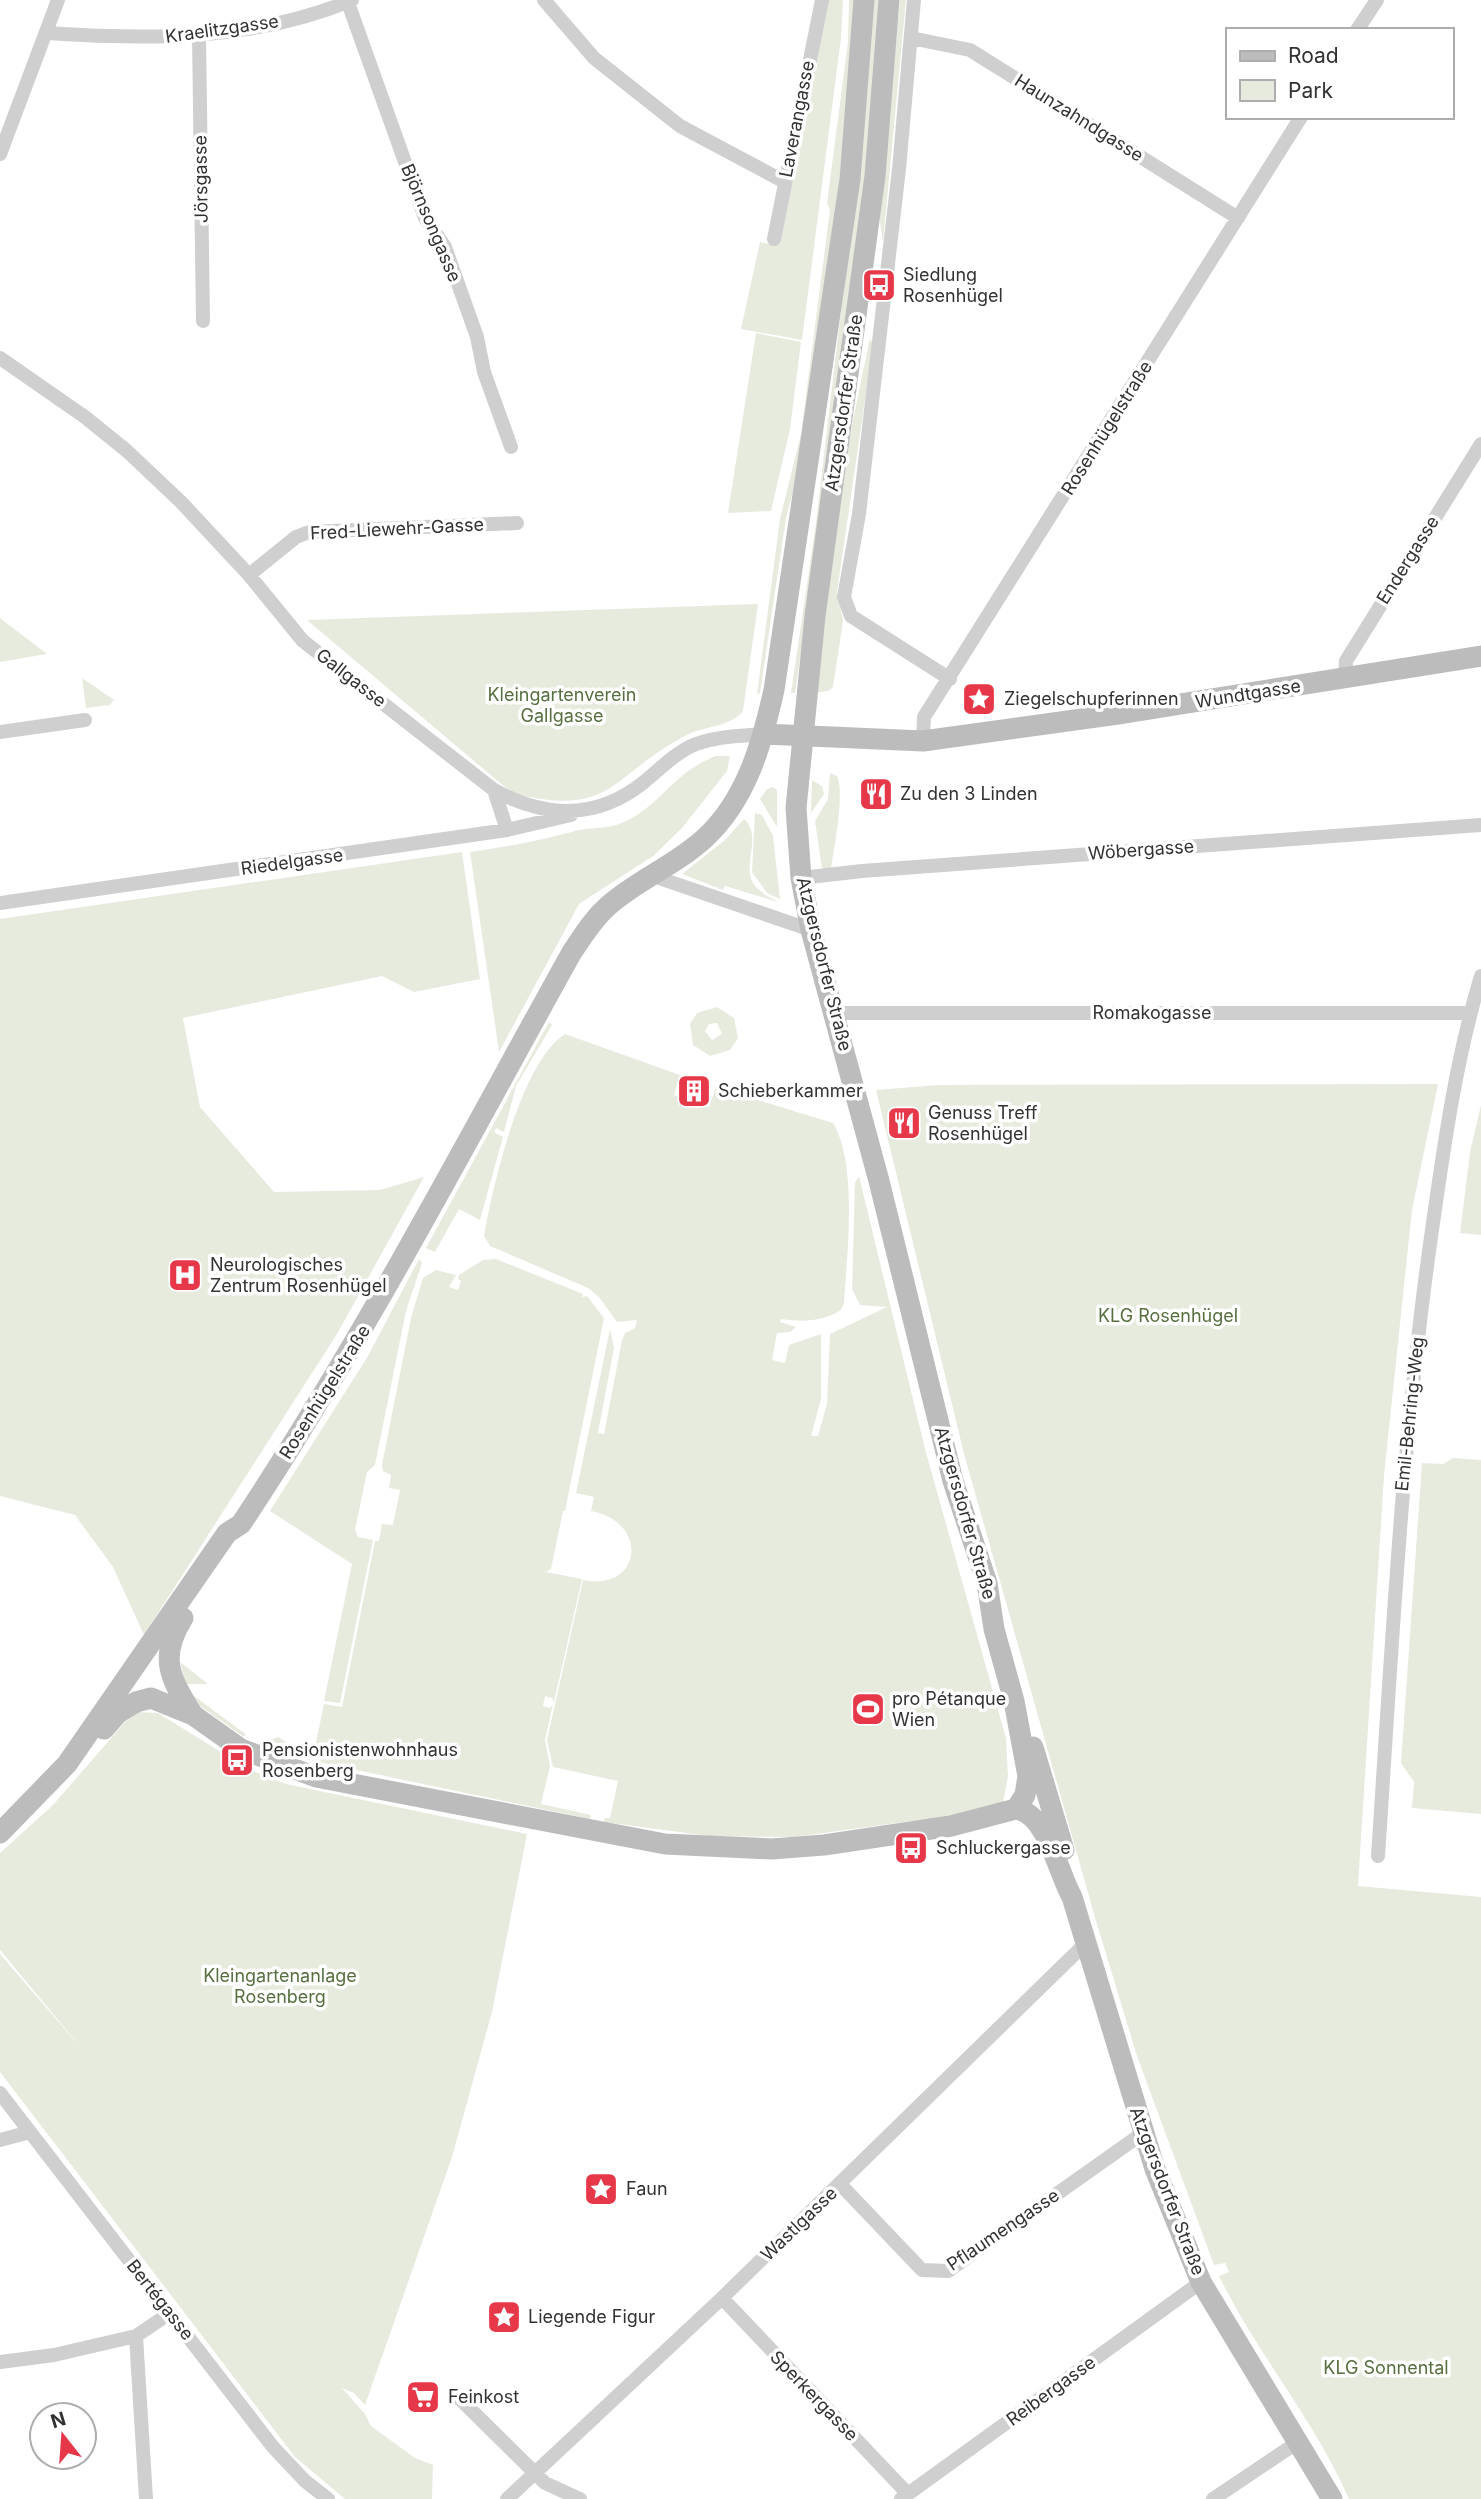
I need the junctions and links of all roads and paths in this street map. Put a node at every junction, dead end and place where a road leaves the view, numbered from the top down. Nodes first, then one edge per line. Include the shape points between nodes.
1 (58, 0) edge
2 (544, 0) edge
3 (822, 0) edge
4 (864, 0) edge
5 (889, 0) edge
6 (914, 0) edge
7 (1377, 0) edge
8 (349, 1) edge
9 (1358, 28) edge
10 (47, 33) junction
11 (199, 36) junction
12 (911, 38) junction
13 (1300, 119) edge
14 (0, 154) edge
15 (785, 182) junction
16 (1238, 218) junction
17 (774, 239) dead end
18 (203, 321) dead end
19 (0, 358) edge
20 (1481, 444) edge
21 (511, 447) dead end
22 (517, 523) dead end
23 (249, 575) junction
24 (1481, 656) edge
25 (950, 679) junction
26 (1345, 679) junction
27 (85, 720) dead end
28 (0, 732) edge
29 (764, 734) junction
30 (802, 735) junction
31 (923, 741) junction
32 (494, 790) junction
33 (582, 812) junction
34 (1481, 825) edge
35 (507, 830) junction
36 (653, 876) junction
37 (801, 878) junction
38 (0, 903) edge
39 (811, 930) junction
40 (1481, 976) edge
41 (835, 1013) junction
42 (1470, 1013) junction
43 (241, 1524) junction
44 (1014, 1702) junction
45 (193, 1715) junction
46 (67, 1763) junction
47 (1016, 1809) junction
48 (0, 1833) edge
49 (1378, 1856) dead end
50 (1072, 1897) junction
51 (1086, 1943) junction
52 (0, 2093) edge
53 (30, 2132) junction
54 (1143, 2133) junction
55 (0, 2140) edge
56 (840, 2183) junction
57 (1201, 2282) junction
58 (722, 2298) junction
59 (170, 2313) junction
60 (135, 2336) junction
61 (0, 2362) edge
62 (461, 2400) dead end
63 (1298, 2442) junction
64 (534, 2474) junction
65 (904, 2497) edge
66 (146, 2499) edge
67 (327, 2499) edge
68 (507, 2499) edge
69 (580, 2499) edge
70 (1213, 2499) edge
71 (1332, 2499) edge

1 - 10 street
2 - 15 street via 594,58 680,126
3 - 15 street, Laverangasse
4 - 29 main road, Atzgersdorfer Straße via 850,179
5 - 30 main road, Atzgersdorfer Straße via 874,176
6 - 12 street, Atzgersdorfer Straße
7 - 9 street
8 - 11 street, Kraelitzgasse via 278,23
8 - 21 street, Björnsongasse via 425,218 445,247
10 - 11 street, Kraelitzgasse via 139,39
10 - 14 street
11 - 18 street, Jörsgasse
12 - 16 street, Haunzahndgasse via 970,50
12 - 25 street, Atzgersdorfer Straße via 859,514 844,597 851,616
13 - 16 street, Rosenhügelstraße
15 - 17 street, Laverangasse
16 - 25 street, Rosenhügelstraße
19 - 23 street, Gallgasse via 127,452
20 - 26 street, Endergasse via 1346,661
22 - 23 street, Fred-Liewehr-Gasse via 309,532 296,537
23 - 32 street, Gallgasse via 303,641
24 - 26 main road, Wundtgasse
25 - 31 street, Rosenhügelstraße via 924,717
26 - 31 main road, Wundtgasse
27 - 28 street
29 - 30 main road, Wundtgasse
29 - 33 street, Gallgasse via 693,745 622,798
29 - 36 main road, Rosenhügelstraße via 740,793 720,820 705,838
30 - 31 main road, Wundtgasse
30 - 37 main road, Atzgersdorfer Straße via 796,807
32 - 33 street, Gallgasse via 534,807
32 - 35 street
33 - 35 street, Riedelgasse
34 - 37 street, Wöbergasse
35 - 38 street, Riedelgasse
36 - 39 street
36 - 43 main road, Rosenhügelstraße via 609,905 572,953 357,1342
37 - 39 main road, Atzgersdorfer Straße
39 - 41 main road, Atzgersdorfer Straße
40 - 42 street, Emil-Behring-Weg
41 - 42 street, Romakogasse
41 - 44 main road, Atzgersdorfer Straße via 953,1481 987,1583
42 - 49 street, Emil-Behring-Weg via 1445,1140 1402,1479
43 - 45 main road via 171,1638 169,1672
43 - 46 main road, Rosenhügelstraße via 227,1533
44 - 47 main road, Atzgersdorfer Straße via 1028,1776 1025,1795
44 - 50 main road, Atzgersdorfer Straße via 1024,1718 1049,1795
45 - 46 main road via 151,1698 136,1702 118,1713
45 - 47 main road via 241,1749 316,1777 665,1844 772,1849 824,1845 951,1826
46 - 48 main road, Rosenhügelstraße
47 - 50 main road, Atzgersdorfer Straße via 1025,1811 1043,1830
50 - 51 main road, Atzgersdorfer Straße
51 - 54 main road, Atzgersdorfer Straße
51 - 56 street, Wastlgasse
52 - 53 street, Bertégasse
53 - 55 street
53 - 59 street, Bertégasse
54 - 56 street, Pflaumengasse via 948,2271 922,2270
54 - 57 main road, Atzgersdorfer Straße
56 - 58 street, Wastlgasse
57 - 63 main road, Atzgersdorfer Straße
57 - 65 street, Reibergasse
58 - 64 street, Wastlgasse
58 - 65 street, Sperkergasse
59 - 60 street
59 - 67 street, Bertégasse via 273,2447
60 - 61 street
60 - 66 street
62 - 64 street
63 - 70 street
63 - 71 main road, Atzgersdorfer Straße
64 - 68 street, Wastlgasse
64 - 69 street

